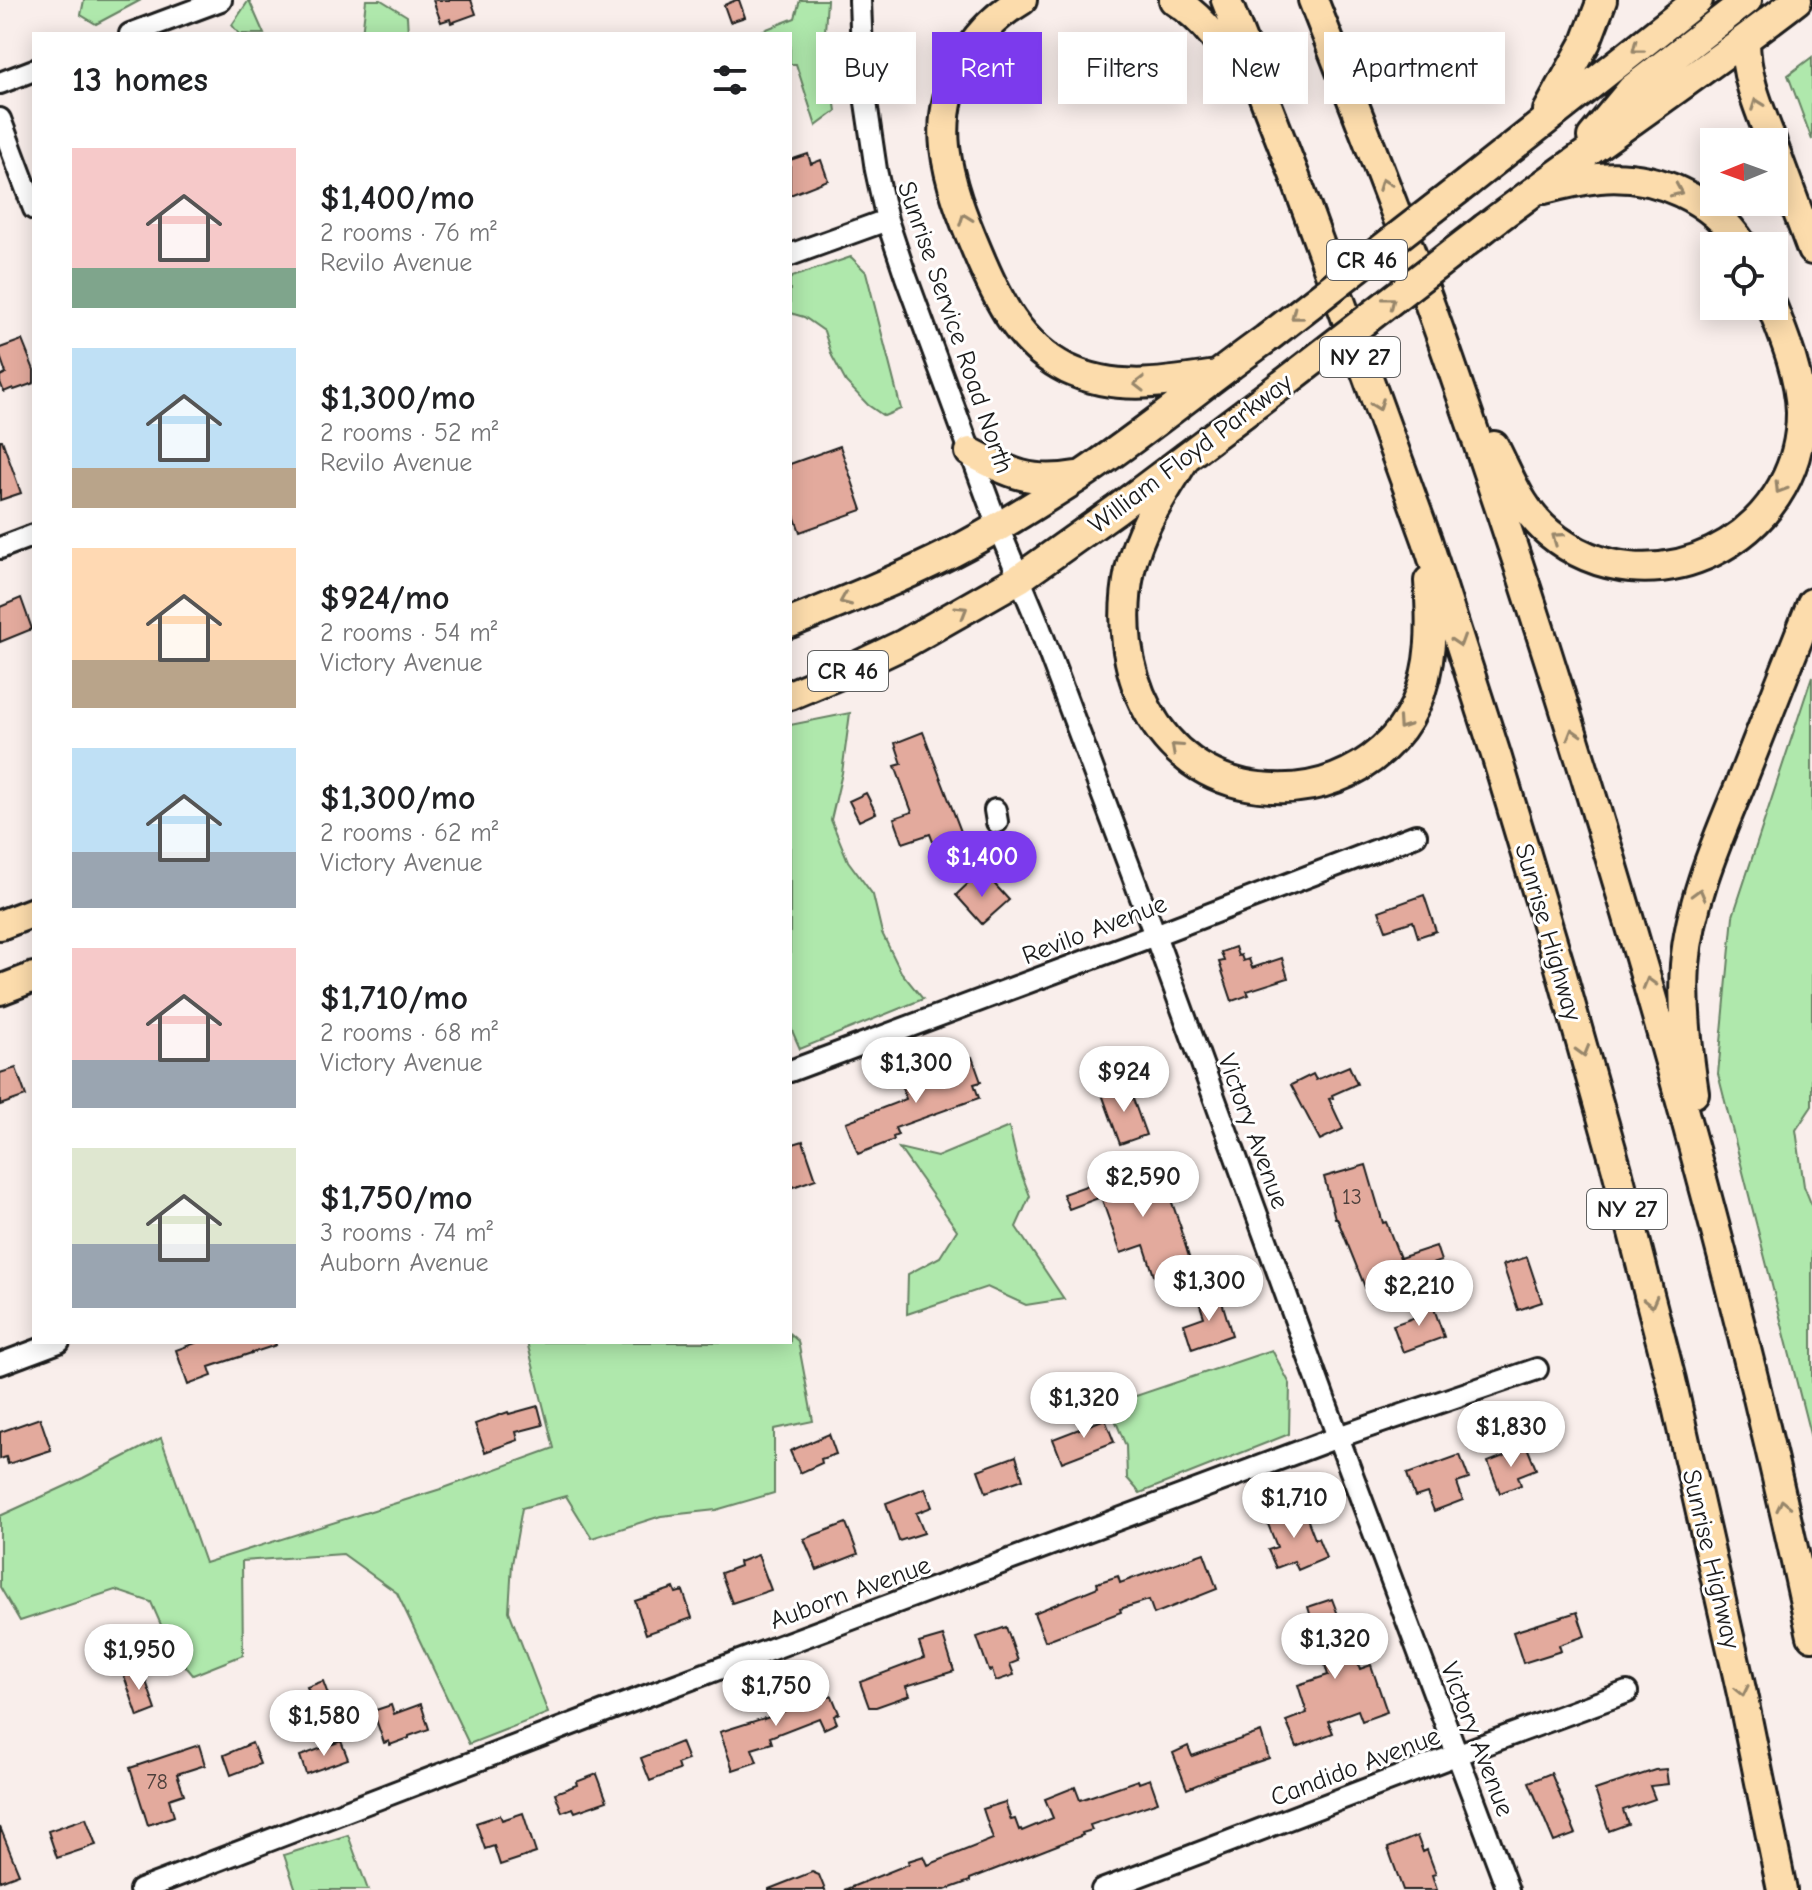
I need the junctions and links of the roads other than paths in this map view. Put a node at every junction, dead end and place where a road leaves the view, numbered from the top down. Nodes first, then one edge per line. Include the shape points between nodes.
1 (221, 0) edge
2 (860, 0) edge
3 (1022, 0) edge
4 (1174, 0) edge
5 (1226, 0) edge
6 (1315, 0) edge
7 (1602, 0) edge
8 (1698, 0) edge
9 (1747, 0) edge
10 (1797, 0) edge
11 (135, 32) edge
12 (1745, 40) junction
13 (32, 71) edge
14 (0, 83) edge
15 (0, 119) edge
16 (1540, 125) junction
17 (1767, 128) edge
18 (1569, 164) junction
19 (1294, 174) junction
20 (1788, 186) edge
21 (1534, 191) junction
22 (32, 204) edge
23 (887, 220) junction
24 (1732, 232) edge
25 (1812, 250) edge
26 (792, 254) edge
27 (1777, 320) edge
28 (1450, 362) junction
29 (1216, 375) junction
30 (970, 452) junction
31 (1186, 457) junction
32 (1081, 475) junction
33 (998, 527) junction
34 (32, 536) edge
35 (1427, 540) junction
36 (0, 548) edge
37 (1020, 578) junction
38 (1812, 603) edge
39 (792, 622) edge
40 (792, 694) edge
41 (1416, 835) dead end
42 (32, 913) edge
43 (0, 925) edge
44 (1155, 935) junction
45 (32, 978) edge
46 (0, 990) edge
47 (792, 1070) edge
48 (1706, 1193) junction
49 (54, 1344) edge
50 (0, 1364) edge
51 (1537, 1369) dead end
52 (1338, 1437) junction
53 (1812, 1636) edge
54 (1627, 1692) dead end
55 (1456, 1755) junction
56 (140, 1890) edge
57 (1102, 1890) edge
58 (1508, 1890) edge
59 (1782, 1890) edge

1 - 11 street
2 - 23 street, Sunrise Service Road North via 865,98
29 -> 3 highway via 1140,385 1096,380 1042,353 1002,306 952,181 946,113 953,80 970,48 1005,10
4 - 19 highway via 1220,44
5 - 19 highway, Sunrise Highway / NY 27
28 -> 6 highway, NY 27
7 - 16 highway via 1586,42
8 -> 16 highway, William Floyd Parkway / CR 46
9 - 18 highway via 1632,89
10 - 12 highway, William Floyd Parkway / CR 46
17 -> 12 highway via 1749,76
12 - 18 highway, William Floyd Parkway / CR 46
13 - 14 street
15 - 22 street
16 -> 29 highway, William Floyd Parkway / CR 46, bridge
18 - 21 highway, William Floyd Parkway / CR 46
19 -> 35 highway, Sunrise Highway / NY 27
20 - 25 highway
21 -> 24 highway via 1602,178 1650,181 1697,200
31 -> 21 highway, William Floyd Parkway / CR 46, bridge
23 - 26 street
23 - 30 street, Sunrise Service Road North
27 -> 28 highway via 1801,412 1787,479 1746,532 1710,554 1671,566 1607,563 1565,544 1538,523 1518,496
48 -> 28 highway, NY 27 via 1649,982
29 - 32 highway, William Floyd Parkway / CR 46
30 - 32 highway via 1025,477
30 - 33 street, Sunrise Service Road North
35 -> 31 highway via 1431,631 1426,671 1414,708 1391,742 1359,768 1321,784 1283,789 1230,781 1196,764 1164,737 1141,700 1125,639 1126,593 1136,549
31 - 37 highway, William Floyd Parkway / CR 46
32 - 33 highway, William Floyd Parkway / CR 46
33 - 37 street, Victory Avenue
33 -> 39 highway, William Floyd Parkway / CR 46
34 - 36 street
35 -> 59 highway, Sunrise Highway / NY 27 via 1559,964 1640,1260 1720,1589
40 -> 37 highway, William Floyd Parkway / CR 46 via 904,644
37 - 44 street, Victory Avenue
48 -> 38 highway via 1687,1042 1688,943 1711,857
41 - 44 street, Revilo Avenue
42 - 43 highway
44 - 47 street, Revilo Avenue
44 - 52 street, Victory Avenue
45 - 46 highway
53 -> 48 highway, NY 27
49 - 50 street
51 - 52 street, Auborn Avenue
52 - 55 street, Victory Avenue
52 - 56 street, Auborn Avenue
54 - 55 street, Candido Avenue
55 - 57 street, Candido Avenue
55 - 58 street, Victory Avenue

